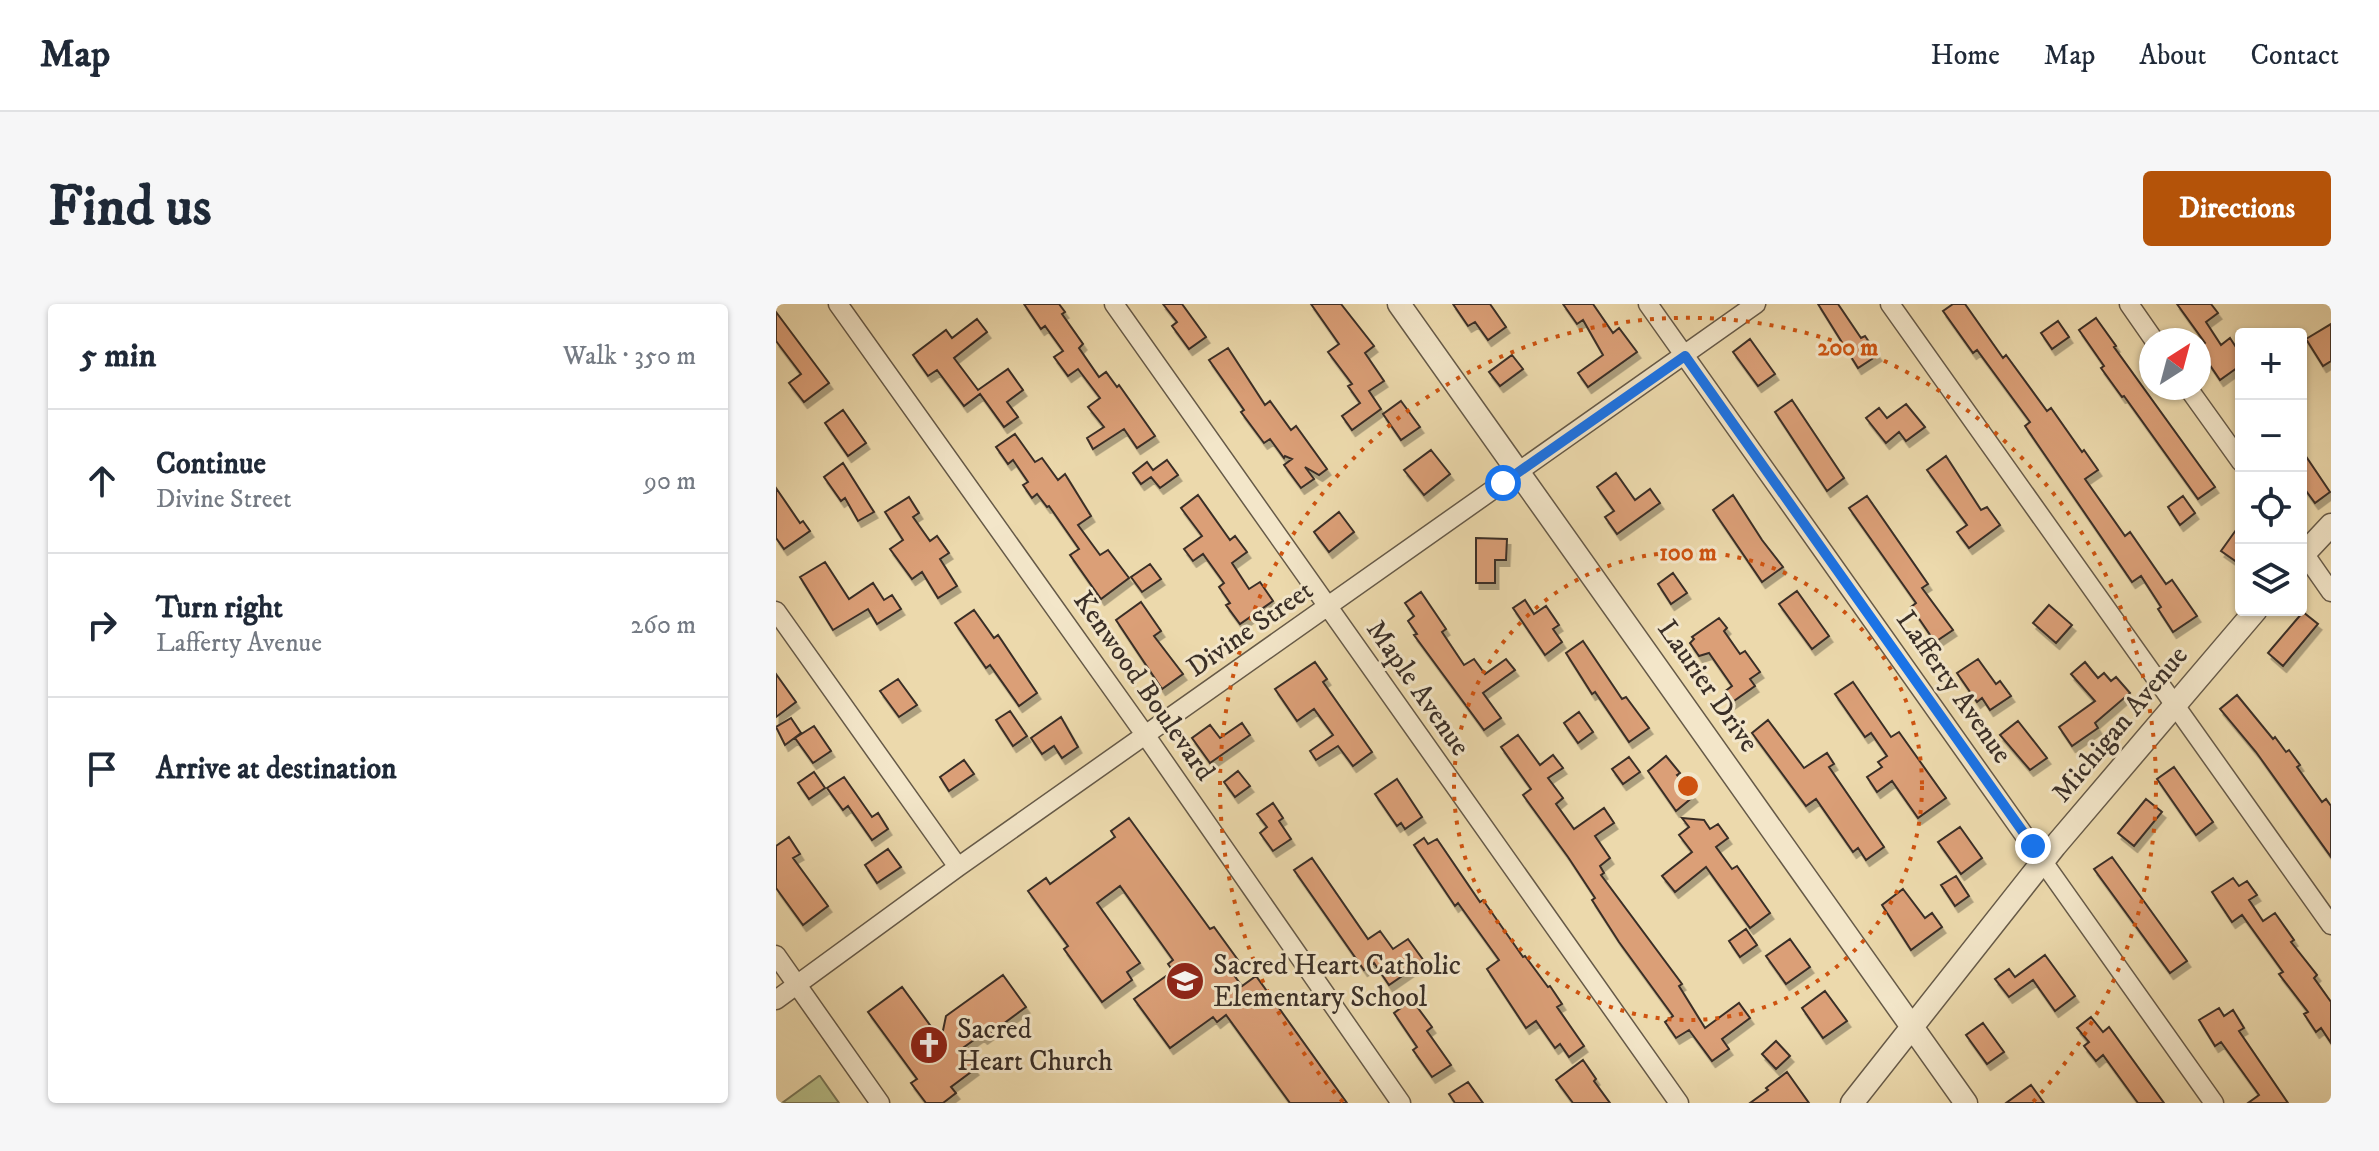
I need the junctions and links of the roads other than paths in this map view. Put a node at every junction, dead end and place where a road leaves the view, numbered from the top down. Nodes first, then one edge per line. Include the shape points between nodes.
1 (838, 304) edge
2 (1114, 304) edge
3 (1399, 304) edge
4 (1648, 304) edge
5 (1756, 304) edge
6 (1890, 304) edge
7 (2129, 304) edge
8 (2146, 328) edge
9 (1685, 356) junction
10 (2197, 400) edge
11 (2235, 454) edge
12 (1519, 472) junction
13 (2331, 525) edge
14 (2307, 548) edge
15 (2307, 560) edge
16 (2331, 592) edge
17 (1327, 608) junction
18 (776, 611) edge
19 (2251, 616) edge
20 (2175, 705) junction
21 (1146, 736) junction
22 (2043, 861) junction
23 (958, 867) junction
24 (2331, 925) edge
25 (776, 955) edge
26 (797, 985) junction
27 (776, 1000) edge
28 (1913, 1026) junction
29 (880, 1103) edge
30 (1401, 1103) edge
31 (1679, 1103) edge
32 (1852, 1103) edge
33 (1966, 1103) edge
34 (2214, 1103) edge

1 - 21 street, Kenwood Boulevard
2 - 17 street, Maple Avenue
3 - 12 street, Laurier Drive
4 - 9 street, Lafferty Avenue
5 - 9 street, Divine Street
6 - 20 street
7 - 8 street
9 - 12 street, Divine Street
9 - 22 street, Lafferty Avenue
10 - 11 street
12 - 17 street, Divine Street
12 - 28 street, Laurier Drive
13 - 14 street
15 - 16 street
17 - 21 street, Divine Street
17 - 31 street, Maple Avenue
18 - 23 street
19 - 20 street, Michigan Avenue
20 - 22 street, Michigan Avenue
20 - 24 street
21 - 23 street, Divine Street
21 - 30 street, Kenwood Boulevard
22 - 28 street, Michigan Avenue
22 - 34 street, Lafferty Avenue
23 - 26 street, Divine Street
25 - 26 street
26 - 27 street, Divine Street
26 - 29 street
28 - 32 street, Michigan Avenue
28 - 33 street, Laurier Drive

